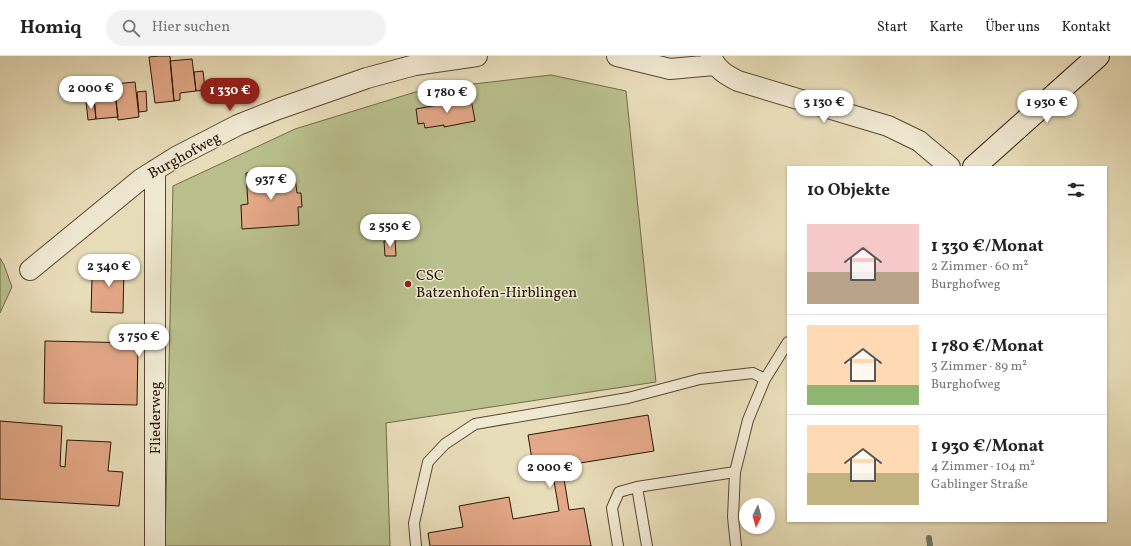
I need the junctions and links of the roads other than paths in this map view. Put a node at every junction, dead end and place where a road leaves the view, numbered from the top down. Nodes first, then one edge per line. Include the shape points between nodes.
1 (477, 56) edge
2 (617, 56) edge
3 (1098, 56) edge
4 (713, 60) edge
5 (949, 166) edge
6 (975, 166) edge
7 (155, 170) junction
8 (30, 270) dead end
9 (787, 344) edge
10 (765, 379) junction
11 (736, 472) junction
12 (637, 487) junction
13 (155, 546) edge
14 (416, 546) edge
15 (618, 546) edge
16 (647, 546) edge
17 (736, 546) edge

1 - 7 street, Burghofweg via 415,65 367,78 278,109 238,125
2 - 4 street via 670,69
3 - 6 street
4 - 5 street via 725,74 738,81 888,126 919,142
7 - 8 street, Burghofweg
7 - 13 street, Fliederweg
9 - 10 lane
10 - 11 lane via 748,420
10 - 14 lane via 753,374 700,379 628,398 475,424 445,444 428,462 414,523
11 - 12 lane
11 - 17 lane via 733,517
12 - 15 lane via 619,492 612,508
12 - 16 lane

